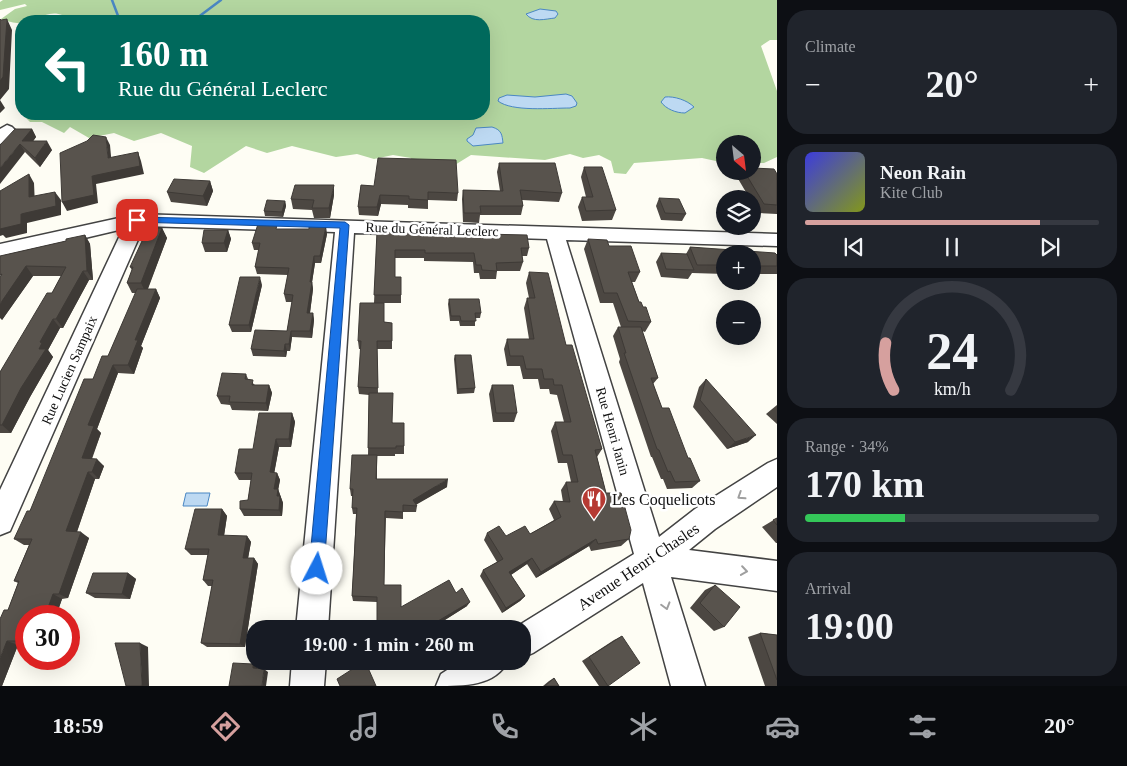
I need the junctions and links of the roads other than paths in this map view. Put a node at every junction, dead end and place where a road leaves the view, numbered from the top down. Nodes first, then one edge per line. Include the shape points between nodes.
1 (137, 220) junction
2 (345, 225) junction
3 (555, 233) junction
4 (777, 240) edge
5 (0, 251) edge
6 (777, 472) edge
7 (0, 521) edge
8 (652, 560) junction
9 (777, 576) edge
10 (313, 620) edge
11 (531, 636) edge
12 (308, 670) edge
13 (478, 670) edge
14 (307, 686) edge
15 (453, 686) edge
16 (688, 686) edge

1 - 2 street, Rue du Général Leclerc
1 - 5 street, Rue du Général Leclerc
1 - 7 street, Rue Lucien Sampaix
2 - 3 street, Rue du Général Leclerc
2 - 10 street
3 - 4 street, Rue du Général Leclerc
3 - 8 street, Rue Henri Janin
6 -> 8 street, Avenue Henri Chasles
8 -> 9 street
8 - 11 street, Avenue Henri Chasles
8 -> 16 street, Rue Henri Janin
12 - 14 street
13 - 15 street

